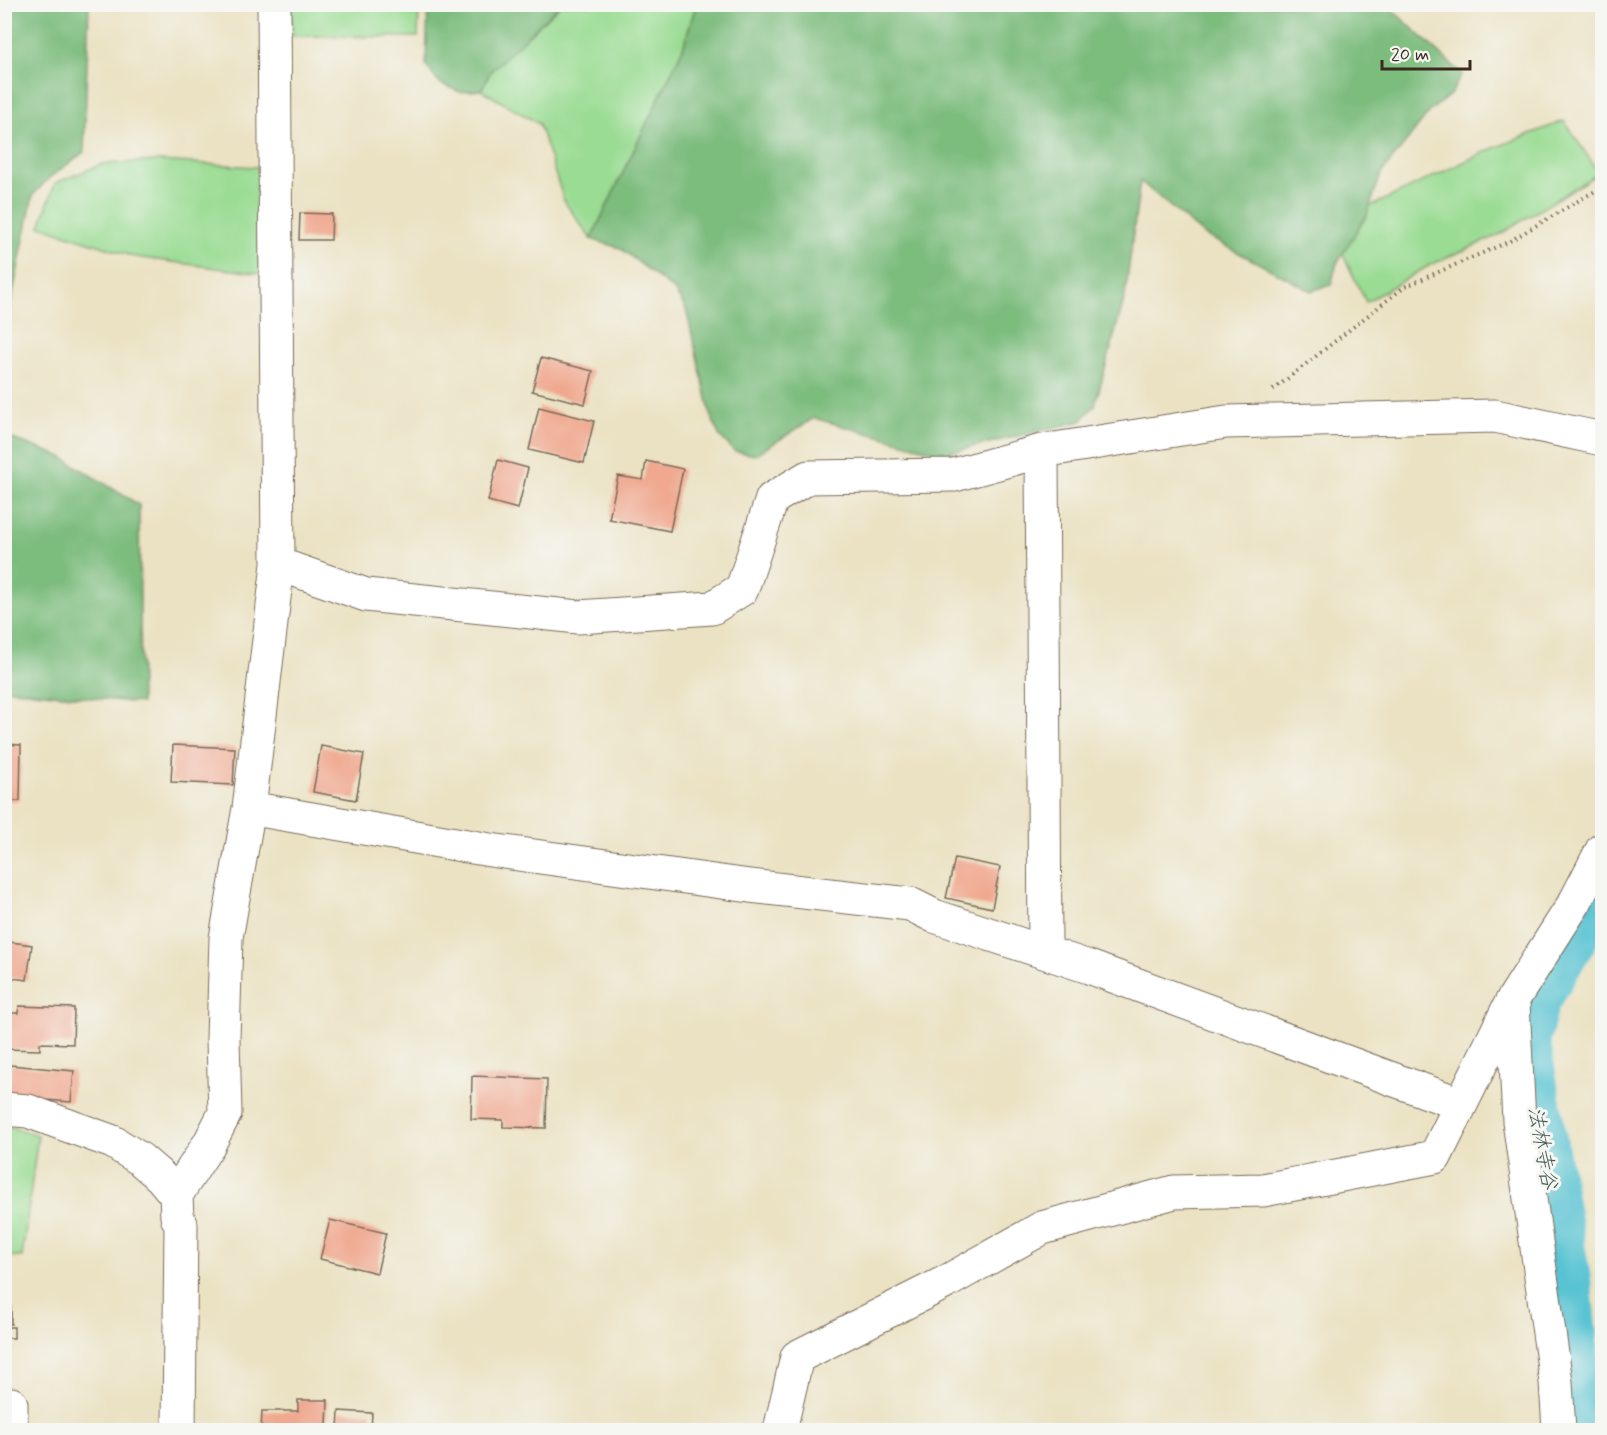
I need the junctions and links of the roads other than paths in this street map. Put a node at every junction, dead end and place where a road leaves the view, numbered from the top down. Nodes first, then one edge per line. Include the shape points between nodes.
1 (274, 4) edge
2 (1602, 439) edge
3 (1042, 451) junction
4 (278, 564) junction
5 (249, 808) junction
6 (1602, 850) edge
7 (1045, 952) junction
8 (1512, 1001) junction
9 (1460, 1104) junction
10 (4, 1109) edge
11 (176, 1195) junction
12 (4, 1404) edge
13 (11, 1431) edge
14 (179, 1431) edge
15 (780, 1431) edge
16 (1559, 1431) edge

1 - 4 street
2 - 3 street via 1495,416 1471,416 1226,422
3 - 4 street via 954,475 808,477 772,499 742,589 712,609 578,617 366,595
3 - 7 street
4 - 5 street
5 - 7 street via 490,850 910,904 934,916
5 - 11 street via 226,938 225,1113
6 - 8 street via 1575,902
7 - 9 street
8 - 9 street
8 - 16 street via 1520,1121 1556,1382
9 - 15 street via 1435,1157 1263,1190 1173,1192 1042,1228 946,1282 797,1357
10 - 11 street via 28,1111 113,1142 140,1159
11 - 14 street via 181,1224
12 - 13 street via 11,1404

